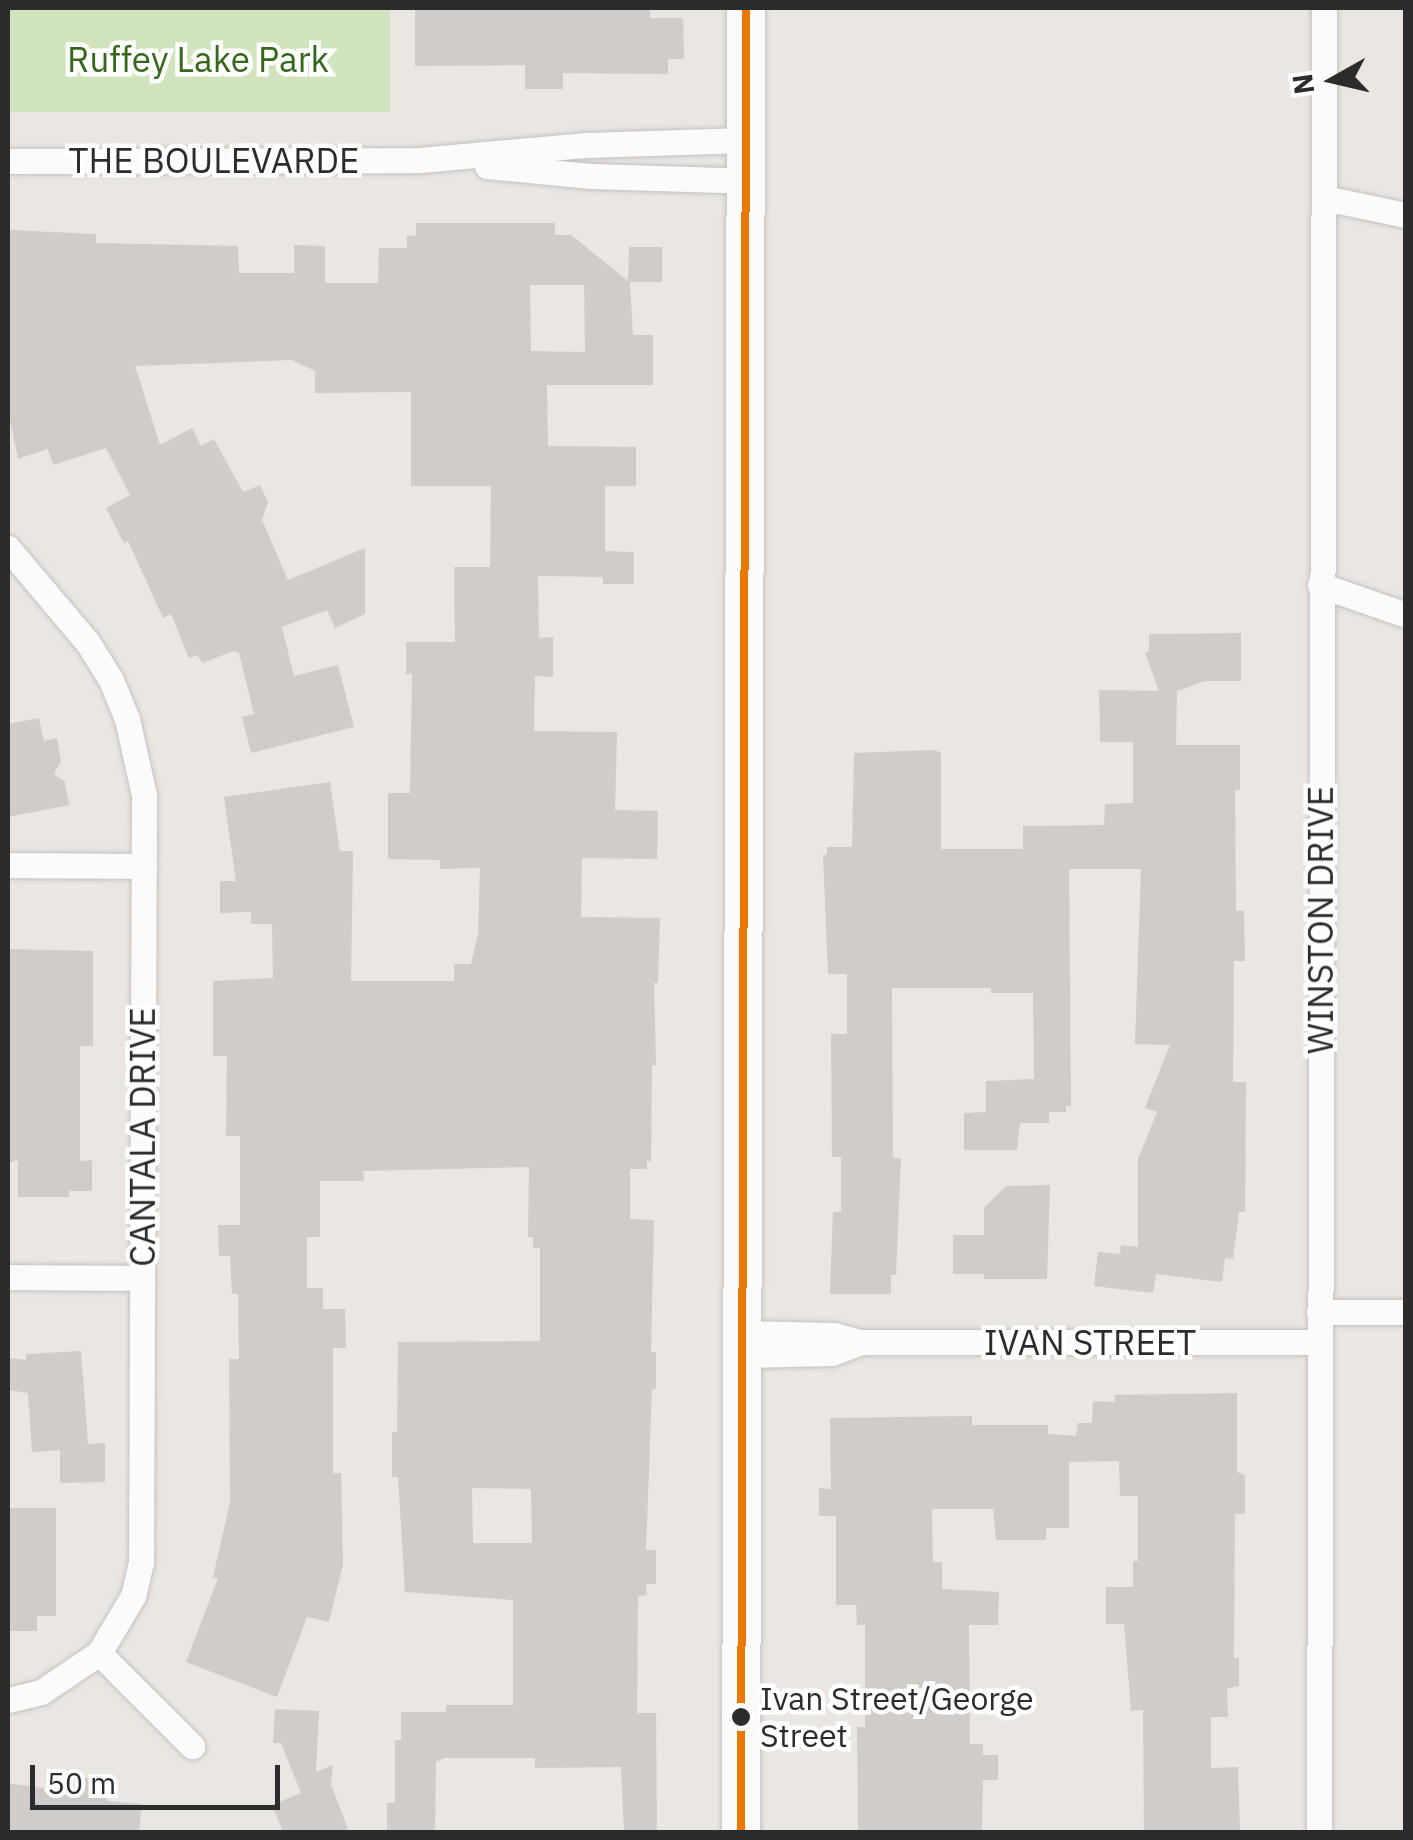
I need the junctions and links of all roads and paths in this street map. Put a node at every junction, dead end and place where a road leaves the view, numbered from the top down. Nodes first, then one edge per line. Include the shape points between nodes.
1 (746, 8) edge
2 (1324, 8) edge
3 (746, 140) junction
4 (420, 160) junction
5 (8, 161) edge
6 (746, 182) junction
7 (1325, 198) junction
8 (1406, 215) edge
9 (8, 548) edge
10 (1320, 585) junction
11 (1406, 615) edge
12 (8, 865) edge
13 (144, 866) junction
14 (8, 1276) edge
15 (141, 1278) junction
16 (1319, 1312) junction
17 (1406, 1312) edge
18 (1320, 1342) junction
19 (742, 1344) junction
20 (99, 1653) junction
21 (8, 1700) edge
22 (192, 1746) dead end
23 (741, 1832) edge
24 (1319, 1832) edge

1 - 3 main road
2 - 7 street, WINSTON DRIVE
3 - 4 street, THE BOULEVARDE
3 - 6 main road
4 - 5 street, THE BOULEVARDE
4 - 6 street, THE BOULEVARDE
6 - 19 main road
7 - 8 street
7 - 10 street, WINSTON DRIVE
9 - 13 street, CANTALA DRIVE via 88,643 118,694 144,796
10 - 11 street
10 - 16 street, WINSTON DRIVE
12 - 13 street
13 - 15 street, CANTALA DRIVE
14 - 15 street
15 - 20 street, CANTALA DRIVE via 141,1562 133,1596
16 - 17 street
16 - 18 street, WINSTON DRIVE
18 - 19 street, IVAN STREET via 860,1342 834,1335
18 - 24 street, WINSTON DRIVE
19 - 23 main road
20 - 21 street, CANTALA DRIVE via 41,1692
20 - 22 street

